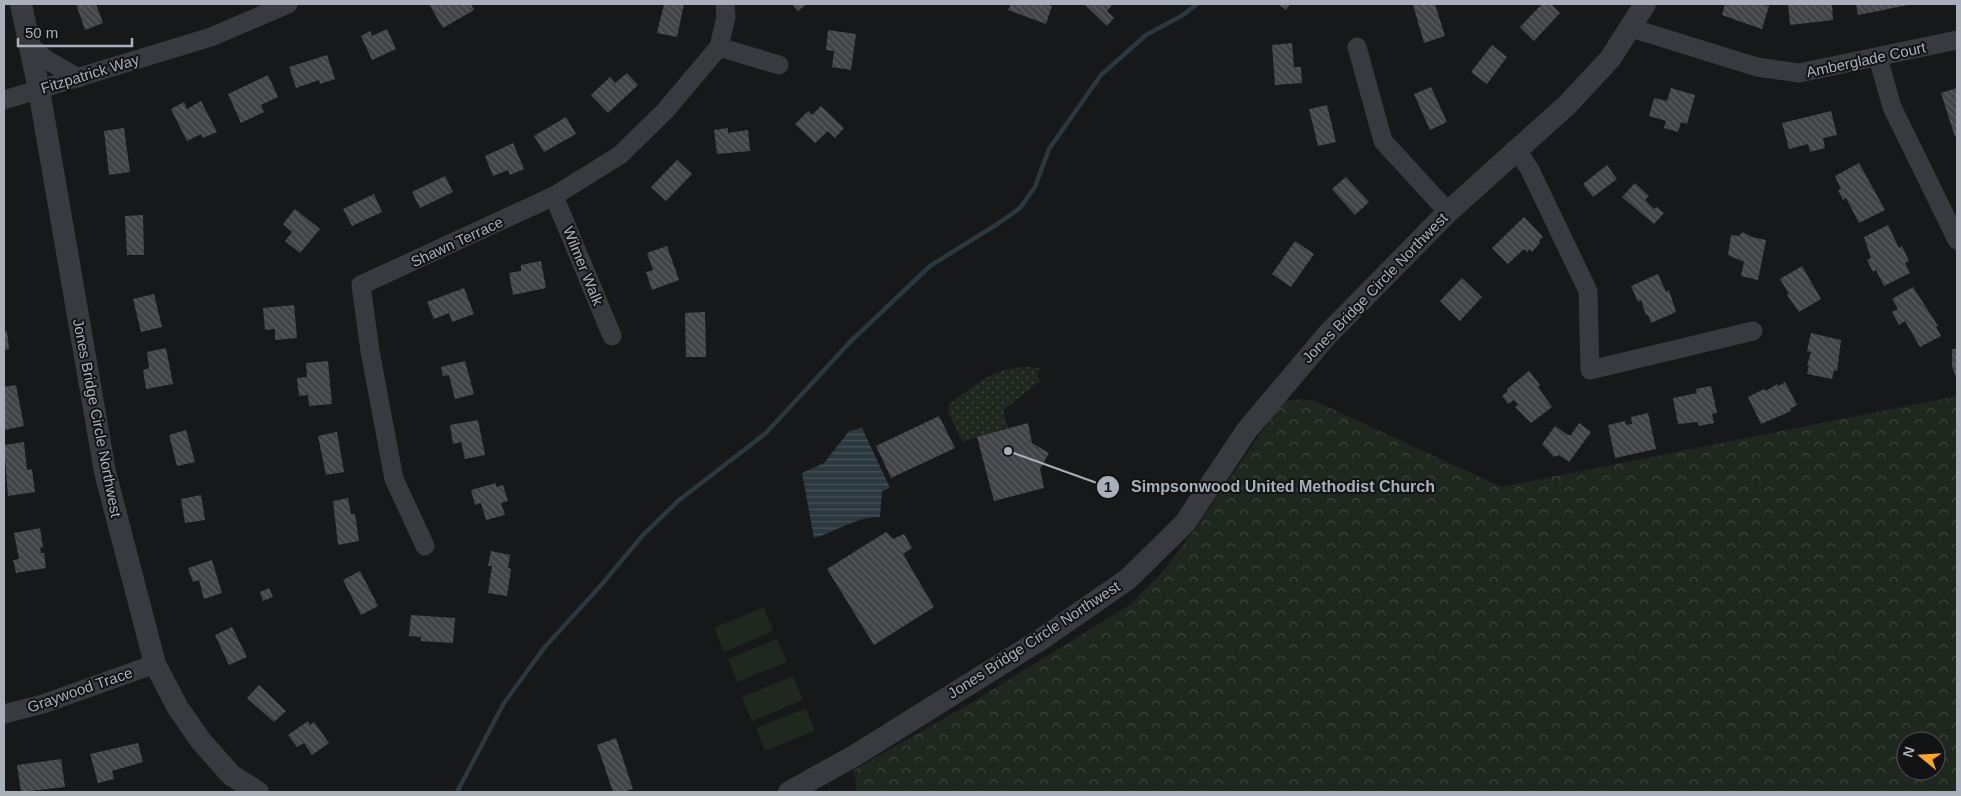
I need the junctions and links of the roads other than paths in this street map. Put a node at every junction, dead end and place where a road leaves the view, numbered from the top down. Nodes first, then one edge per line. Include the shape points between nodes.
1 (21, 4) edge
2 (288, 4) edge
3 (725, 4) edge
4 (1645, 4) edge
5 (1631, 28) junction
6 (1957, 40) edge
7 (30, 46) junction
8 (719, 47) junction
9 (1357, 47) dead end
10 (1878, 58) junction
11 (779, 65) dead end
12 (78, 78) junction
13 (39, 90) junction
14 (4, 100) edge
15 (1514, 150) junction
16 (554, 196) junction
17 (1448, 212) junction
18 (1957, 240) edge
19 (1753, 331) dead end
20 (612, 336) dead end
21 (425, 546) dead end
22 (155, 664) junction
23 (4, 714) edge
24 (258, 792) edge
25 (789, 792) edge

1 - 7 street, Jones Bridge Circle Northwest
2 - 12 street, Fitzpatrick Way via 211,37
3 - 8 street, Shawn Terrace via 726,17
4 - 5 street, Jones Bridge Circle Northwest
5 - 10 street, Amberglade Court via 1757,67 1799,73
5 - 15 street, Jones Bridge Circle Northwest via 1610,59 1567,105
6 - 10 street, Amberglade Court
7 - 12 street
7 - 13 street, Jones Bridge Circle Northwest
8 - 11 street
8 - 16 street, Shawn Terrace via 665,111 620,155
9 - 17 street via 1383,141
10 - 18 street via 1892,107
12 - 13 street, Fitzpatrick Way
13 - 14 street, Fitzpatrick Way
13 - 22 street, Jones Bridge Circle Northwest via 105,472
15 - 17 street, Jones Bridge Circle Northwest
15 - 19 street via 1530,170 1588,292 1590,370
16 - 20 street, Wilmer Walk
16 - 21 street, Shawn Terrace via 361,285 394,479
17 - 25 street, Jones Bridge Circle Northwest via 1328,334 1247,430 1184,523 1128,579 1043,638 854,756
22 - 23 street, Graywood Trace via 43,704
22 - 24 street, Jones Bridge Circle Northwest via 178,708 201,741 231,775

